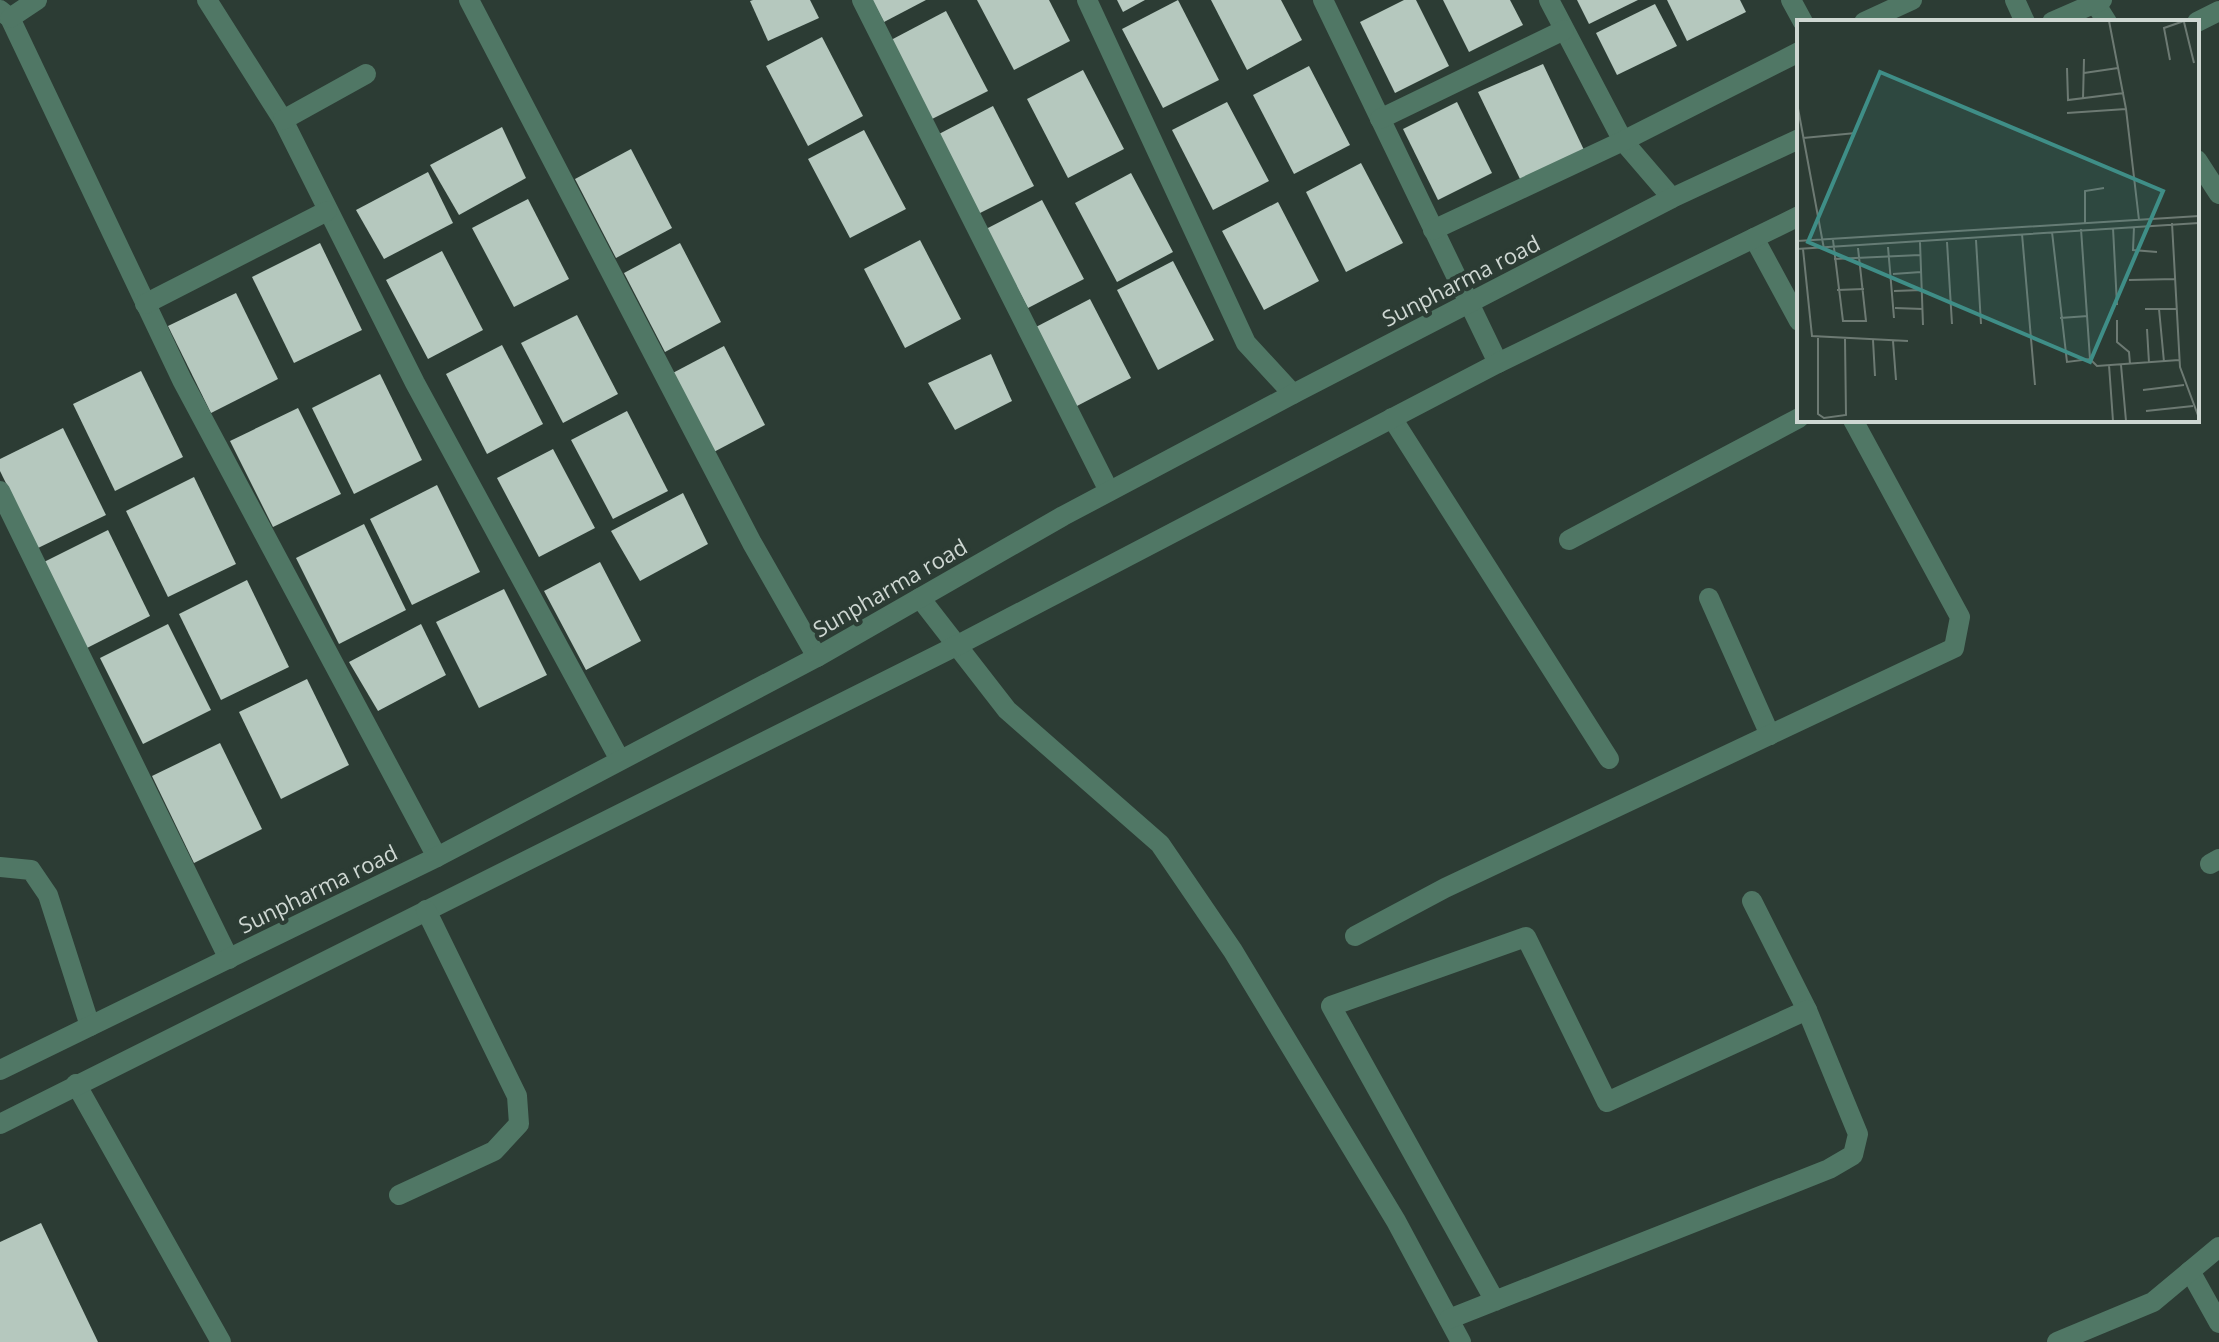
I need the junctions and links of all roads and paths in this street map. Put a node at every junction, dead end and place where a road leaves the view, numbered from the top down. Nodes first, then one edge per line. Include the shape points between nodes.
1 (37, 0) edge
2 (207, 0) edge
3 (469, 0) edge
4 (862, 0) edge
5 (1087, 0) edge
6 (1549, 0) edge
7 (1791, 0) edge
8 (1912, 0) edge
9 (2015, 0) edge
10 (1325, 1) edge
11 (2098, 2) edge
12 (2219, 11) edge
13 (5, 14) edge
14 (1802, 20) edge
15 (1868, 20) edge
16 (2024, 20) edge
17 (2057, 20) edge
18 (2199, 21) edge
19 (1564, 30) junction
20 (1797, 53) edge
21 (366, 74) dead end
22 (1380, 119) junction
23 (283, 120) junction
24 (1797, 140) edge
25 (1623, 141) junction
26 (2199, 163) edge
27 (2219, 194) edge
28 (1672, 198) junction
29 (327, 211) junction
30 (1797, 217) edge
31 (1433, 230) junction
32 (1754, 238) junction
33 (145, 304) junction
34 (1469, 305) junction
35 (1797, 317) edge
36 (1498, 363) junction
37 (1293, 394) junction
38 (1392, 418) junction
39 (1797, 419) edge
40 (1854, 422) edge
41 (0, 491) edge
42 (1109, 491) junction
43 (1569, 540) dead end
44 (920, 598) junction
45 (1709, 598) dead end
46 (956, 646) junction
47 (817, 657) junction
48 (1770, 735) junction
49 (1609, 759) dead end
50 (620, 760) junction
51 (437, 857) junction
52 (0, 867) edge
53 (1752, 901) dead end
54 (426, 910) junction
55 (1355, 936) dead end
56 (229, 959) junction
57 (1807, 1010) junction
58 (90, 1026) junction
59 (0, 1070) edge
60 (76, 1084) junction
61 (0, 1124) edge
62 (399, 1195) dead end
63 (2219, 1247) edge
64 (2190, 1271) junction
65 (1495, 1301) junction
66 (1449, 1319) junction
67 (2219, 1323) edge
68 (221, 1342) edge
69 (1461, 1342) edge
70 (2057, 1342) edge

1 - 13 street
2 - 23 street
3 - 47 street via 752,543
4 - 42 street
5 - 37 street via 1246,343
6 - 19 street
7 - 14 street
8 - 15 street
9 - 16 street
10 - 22 street
11 - 17 street
12 - 18 street
13 - 33 street
19 - 22 street
19 - 25 street
20 - 25 street
21 - 23 street
22 - 31 street
23 - 29 street
24 - 28 street, Sunpharma road
25 - 28 street
25 - 31 street
26 - 27 street
28 - 34 street, Sunpharma road
29 - 33 street
29 - 50 street
30 - 32 street
31 - 34 street
32 - 35 street
32 - 36 street
33 - 51 street
34 - 36 street
34 - 37 street, Sunpharma road
36 - 38 street
37 - 42 street, Sunpharma road
38 - 46 street
38 - 49 street
39 - 43 street
40 - 48 street via 1960,617 1954,648
41 - 56 street
42 - 44 street, Sunpharma road
44 - 46 street
44 - 47 street, Sunpharma road
45 - 48 street
46 - 54 street
46 - 66 street via 1007,710 1160,844 1241,964
47 - 50 street, Sunpharma road
48 - 55 street
50 - 51 street, Sunpharma road
51 - 56 street, Sunpharma road
52 - 58 street via 31,870 48,895
53 - 57 street
54 - 60 street
54 - 62 street via 517,1096 519,1124 494,1151
56 - 58 street, Sunpharma road
57 - 65 street via 1858,1134 1853,1155
57 - 65 street via 1607,1102 1526,937 1331,1006
58 - 59 street, Sunpharma road
60 - 61 street
60 - 68 street
63 - 64 street
64 - 67 street
64 - 70 street via 2153,1302
65 - 66 street
66 - 69 street

